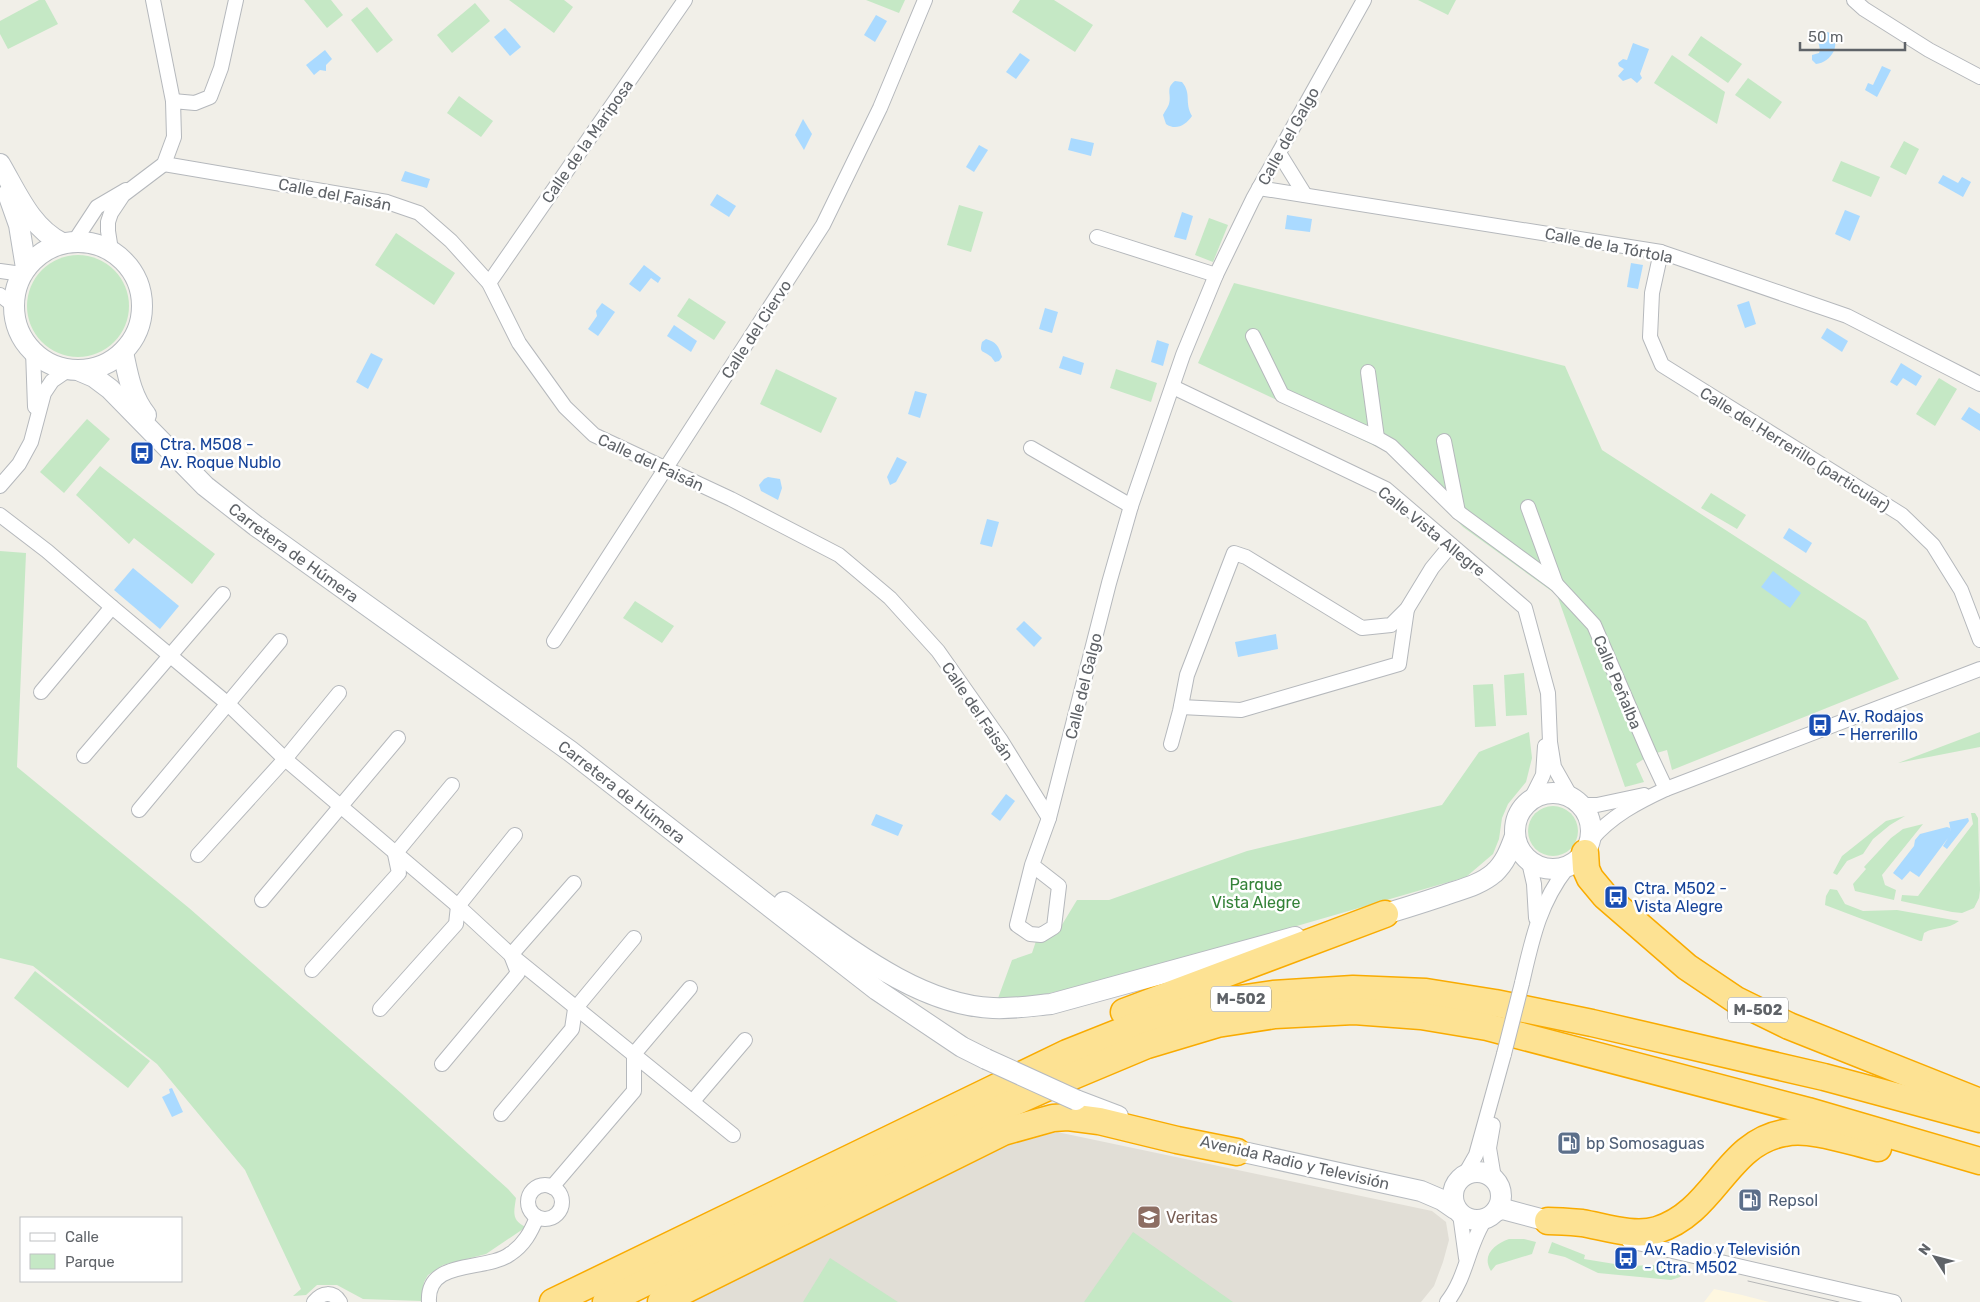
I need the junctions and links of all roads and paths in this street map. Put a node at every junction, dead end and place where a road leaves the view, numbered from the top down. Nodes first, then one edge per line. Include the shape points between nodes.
1 (153, 0) edge
2 (236, 0) edge
3 (685, 0) edge
4 (925, 0) edge
5 (1364, 0) edge
6 (1854, 0) edge
7 (1980, 77) edge
8 (173, 101) junction
9 (1279, 153) junction
10 (0, 164) edge
11 (164, 164) junction
12 (0, 171) edge
13 (135, 185) junction
14 (1259, 188) junction
15 (1305, 195) junction
16 (1097, 237) dead end
17 (68, 242) junction
18 (111, 250) junction
19 (1661, 252) junction
20 (0, 271) edge
21 (24, 271) junction
22 (1216, 275) junction
23 (489, 283) junction
24 (6, 300) edge
25 (1254, 336) dead end
26 (33, 351) junction
27 (123, 352) junction
28 (74, 370) junction
29 (1368, 372) dead end
30 (1980, 384) edge
31 (1173, 387) junction
32 (36, 423) junction
33 (1377, 438) junction
34 (1444, 441) dead end
35 (1031, 448) dead end
36 (181, 461) junction
37 (666, 468) junction
38 (0, 486) edge
39 (1131, 506) junction
40 (1528, 507) dead end
41 (1458, 512) junction
42 (0, 515) edge
43 (1451, 546) junction
44 (1556, 584) junction
45 (223, 594) dead end
46 (112, 608) junction
47 (1407, 610) junction
48 (1980, 640) edge
49 (280, 641) dead end
50 (554, 641) dead end
51 (171, 656) junction
52 (1980, 669) edge
53 (41, 692) dead end
54 (339, 693) dead end
55 (1548, 693) junction
56 (228, 704) junction
57 (1181, 707) junction
58 (398, 738) dead end
59 (1172, 744) dead end
60 (570, 751) junction
61 (84, 756) dead end
62 (284, 759) junction
63 (452, 785) dead end
64 (1666, 789) junction
65 (1530, 801) junction
66 (1576, 801) junction
67 (340, 806) junction
68 (139, 810) dead end
69 (1049, 818) junction
70 (515, 835) dead end
71 (1515, 836) junction
72 (1581, 853) junction
73 (395, 854) junction
74 (198, 855) dead end
75 (1529, 862) junction
76 (1032, 865) junction
77 (574, 883) dead end
78 (262, 900) dead end
79 (458, 906) junction
80 (1385, 914) junction
81 (1537, 923) junction
82 (634, 938) dead end
83 (511, 956) junction
84 (312, 970) dead end
85 (690, 988) dead end
86 (380, 1009) dead end
87 (575, 1009) junction
88 (745, 1040) dead end
89 (634, 1054) junction
90 (1504, 1054) junction
91 (442, 1064) dead end
92 (1076, 1100) joint
93 (693, 1101) junction
94 (1980, 1102) edge
95 (501, 1114) dead end
96 (1980, 1119) edge
97 (733, 1135) dead end
98 (1237, 1152) junction
99 (1980, 1161) edge
100 (828, 1169) junction
101 (1980, 1172) edge
102 (1464, 1176) junction
103 (1494, 1178) junction
104 (552, 1187) junction
105 (1458, 1211) junction
106 (1491, 1214) junction
107 (537, 1217) junction
108 (1548, 1221) junction
109 (1466, 1263) junction
110 (314, 1302) edge
111 (340, 1302) edge
112 (429, 1302) edge
113 (553, 1302) edge
114 (606, 1302) edge
115 (661, 1302) edge
116 (1447, 1302) edge
117 (1894, 1302) edge

1 - 8 street
2 - 8 street via 221,68 210,97 195,104
3 - 23 street, Calle de la Mariposa
4 - 37 street, Calle del Ciervo via 880,108 823,225
5 - 9 street, Calle del Galgo
6 - 7 street via 1864,10 1929,50
8 - 11 street via 174,138
9 - 14 street, Calle del Galgo
9 - 15 street
10 - 17 main road via 38,227 49,237
11 - 13 street
11 - 23 street, Calle del Faisán via 388,202 411,210 419,213 451,241
12 - 21 main road via 19,225
13 - 17 street via 97,207
13 - 18 street via 123,195 111,213 108,231
14 - 15 street, Calle de la Tórtola
14 - 22 street, Calle del Galgo
15 - 19 street, Calle de la Tórtola
16 - 22 street
17 - 18 main road via 92,243
17 - 21 main road via 37,256
18 - 27 main road via 125,262 142,293 142,313 137,331
19 - 30 street, Calle de la Tórtola via 1847,316
19 - 48 street, Calle del Herrerillo (particular) via 1652,294 1650,338 1662,365 1902,515 1933,545 1960,590
20 - 21 street
21 - 24 main road via 15,292
22 - 31 street, Calle del Galgo
23 - 37 street, Calle del Faisán via 519,343 565,407 594,436
24 - 26 main road via 22,338
25 - 33 street, Calle Peñalba via 1282,395
26 - 28 main road via 48,363
26 - 32 street
27 - 28 main road via 104,364
27 - 36 main road via 129,382 138,404
28 - 32 street via 52,381 44,393
28 - 36 main road via 94,377 110,390
29 - 33 street
31 - 39 street, Calle del Galgo
31 - 43 street, Calle Vista Allegre via 1386,489
32 - 38 street via 31,442 19,464
33 - 41 street, Calle Peñalba via 1391,446
34 - 41 street
35 - 39 street
36 - 60 main road, Carretera de Húmera via 205,486 256,526
37 - 50 street, Calle del Ciervo
37 - 69 street, Calle del Faisán via 839,555 890,598 938,651
39 - 69 street, Calle del Galgo
40 - 44 street, Calle Peñalba
41 - 44 street, Calle Peñalba
42 - 46 street
43 - 47 street via 1432,568
43 - 55 street, Calle Vista Allegre via 1525,608
44 - 64 street, Calle Peñalba via 1594,625
45 - 51 street
46 - 51 street
46 - 53 street
47 - 57 street via 1399,664 1241,710
47 - 57 street via 1390,626 1362,628 1246,557 1234,553 1187,675
49 - 56 street
51 - 56 street
51 - 61 street
52 - 64 street
54 - 62 street
55 - 65 street, Calle Vista Allegre via 1543,775
55 - 66 street, Calle Vista Allegre via 1554,767
56 - 62 street
56 - 68 street
57 - 59 street
58 - 67 street
60 - 80 main road via 886,972 926,992 964,1003 1010,1009 1051,1004
60 - 92 main road, Carretera de Húmera, bridge via 877,990 962,1047
62 - 67 street
62 - 74 street
63 - 73 street
64 - 66 street via 1610,803
64 - 72 street via 1625,810 1599,830
65 - 66 main road via 1552,793
65 - 71 main road via 1517,817
66 - 72 main road via 1588,814 1591,824
67 - 73 street
67 - 78 street
69 - 76 street, Calle del Galgo
70 - 79 street
71 - 75 main road via 1520,852
71 - 80 main road via 1501,865 1480,882
72 - 75 main road via 1550,870
72 - 81 street via 1548,894
72 - 94 highway, M-502 via 1590,878 1606,896 1686,967 1736,1000 1789,1026
73 - 79 street
73 - 84 street via 399,873
75 - 81 street
76 - 76 street, Calle del Galgo via 1059,886 1054,927 1041,935 1030,934 1017,925
77 - 83 street
79 - 83 street
79 - 86 street via 456,924
80 - 100 highway, M-502 via 1088,1026 946,1097
81 - 90 street, bridge
82 - 87 street
83 - 87 street
83 - 91 street via 518,973
85 - 89 street
87 - 89 street
87 - 95 street via 572,1029
88 - 93 street
89 - 93 street
89 - 104 street via 634,1091
90 - 102 street via 1476,1155
90 - 103 street via 1489,1148
92 - 98 main road, Avenida Radio y Televisión
93 - 97 street
96 - 100 highway, M-502 via 1824,1077 1592,1022 1426,992 1353,989 1273,994 1211,1003 1140,1024 1068,1053
98 - 105 main road, Avenida Radio y Televisión via 1399,1185 1431,1194
98 - 115 highway via 1086,1119 1053,1118 1026,1125 994,1136
99 - 114 highway, M-502 via 1808,1111 1487,1027 1421,1016 1354,1011 1275,1015 1218,1024 1147,1045 1073,1076 990,1113
100 - 113 highway, M-502
101 - 108 highway via 1813,1134 1785,1132 1758,1142 1746,1151 1693,1211 1682,1220 1656,1230 1642,1232
102 - 103 main road via 1481,1173
102 - 105 main road via 1454,1191
103 - 106 main road via 1502,1195 1500,1204
104 - 107 street via 540,1186 530,1194 529,1209
104 - 107 street via 562,1201 558,1212 548,1218
105 - 106 main road via 1472,1220
105 - 109 street
106 - 108 main road via 1503,1209
106 - 109 street via 1475,1236
107 - 112 street via 528,1237 509,1256 452,1270 435,1279 429,1292
108 - 117 street
109 - 116 street via 1456,1290
110 - 111 street via 326,1294

